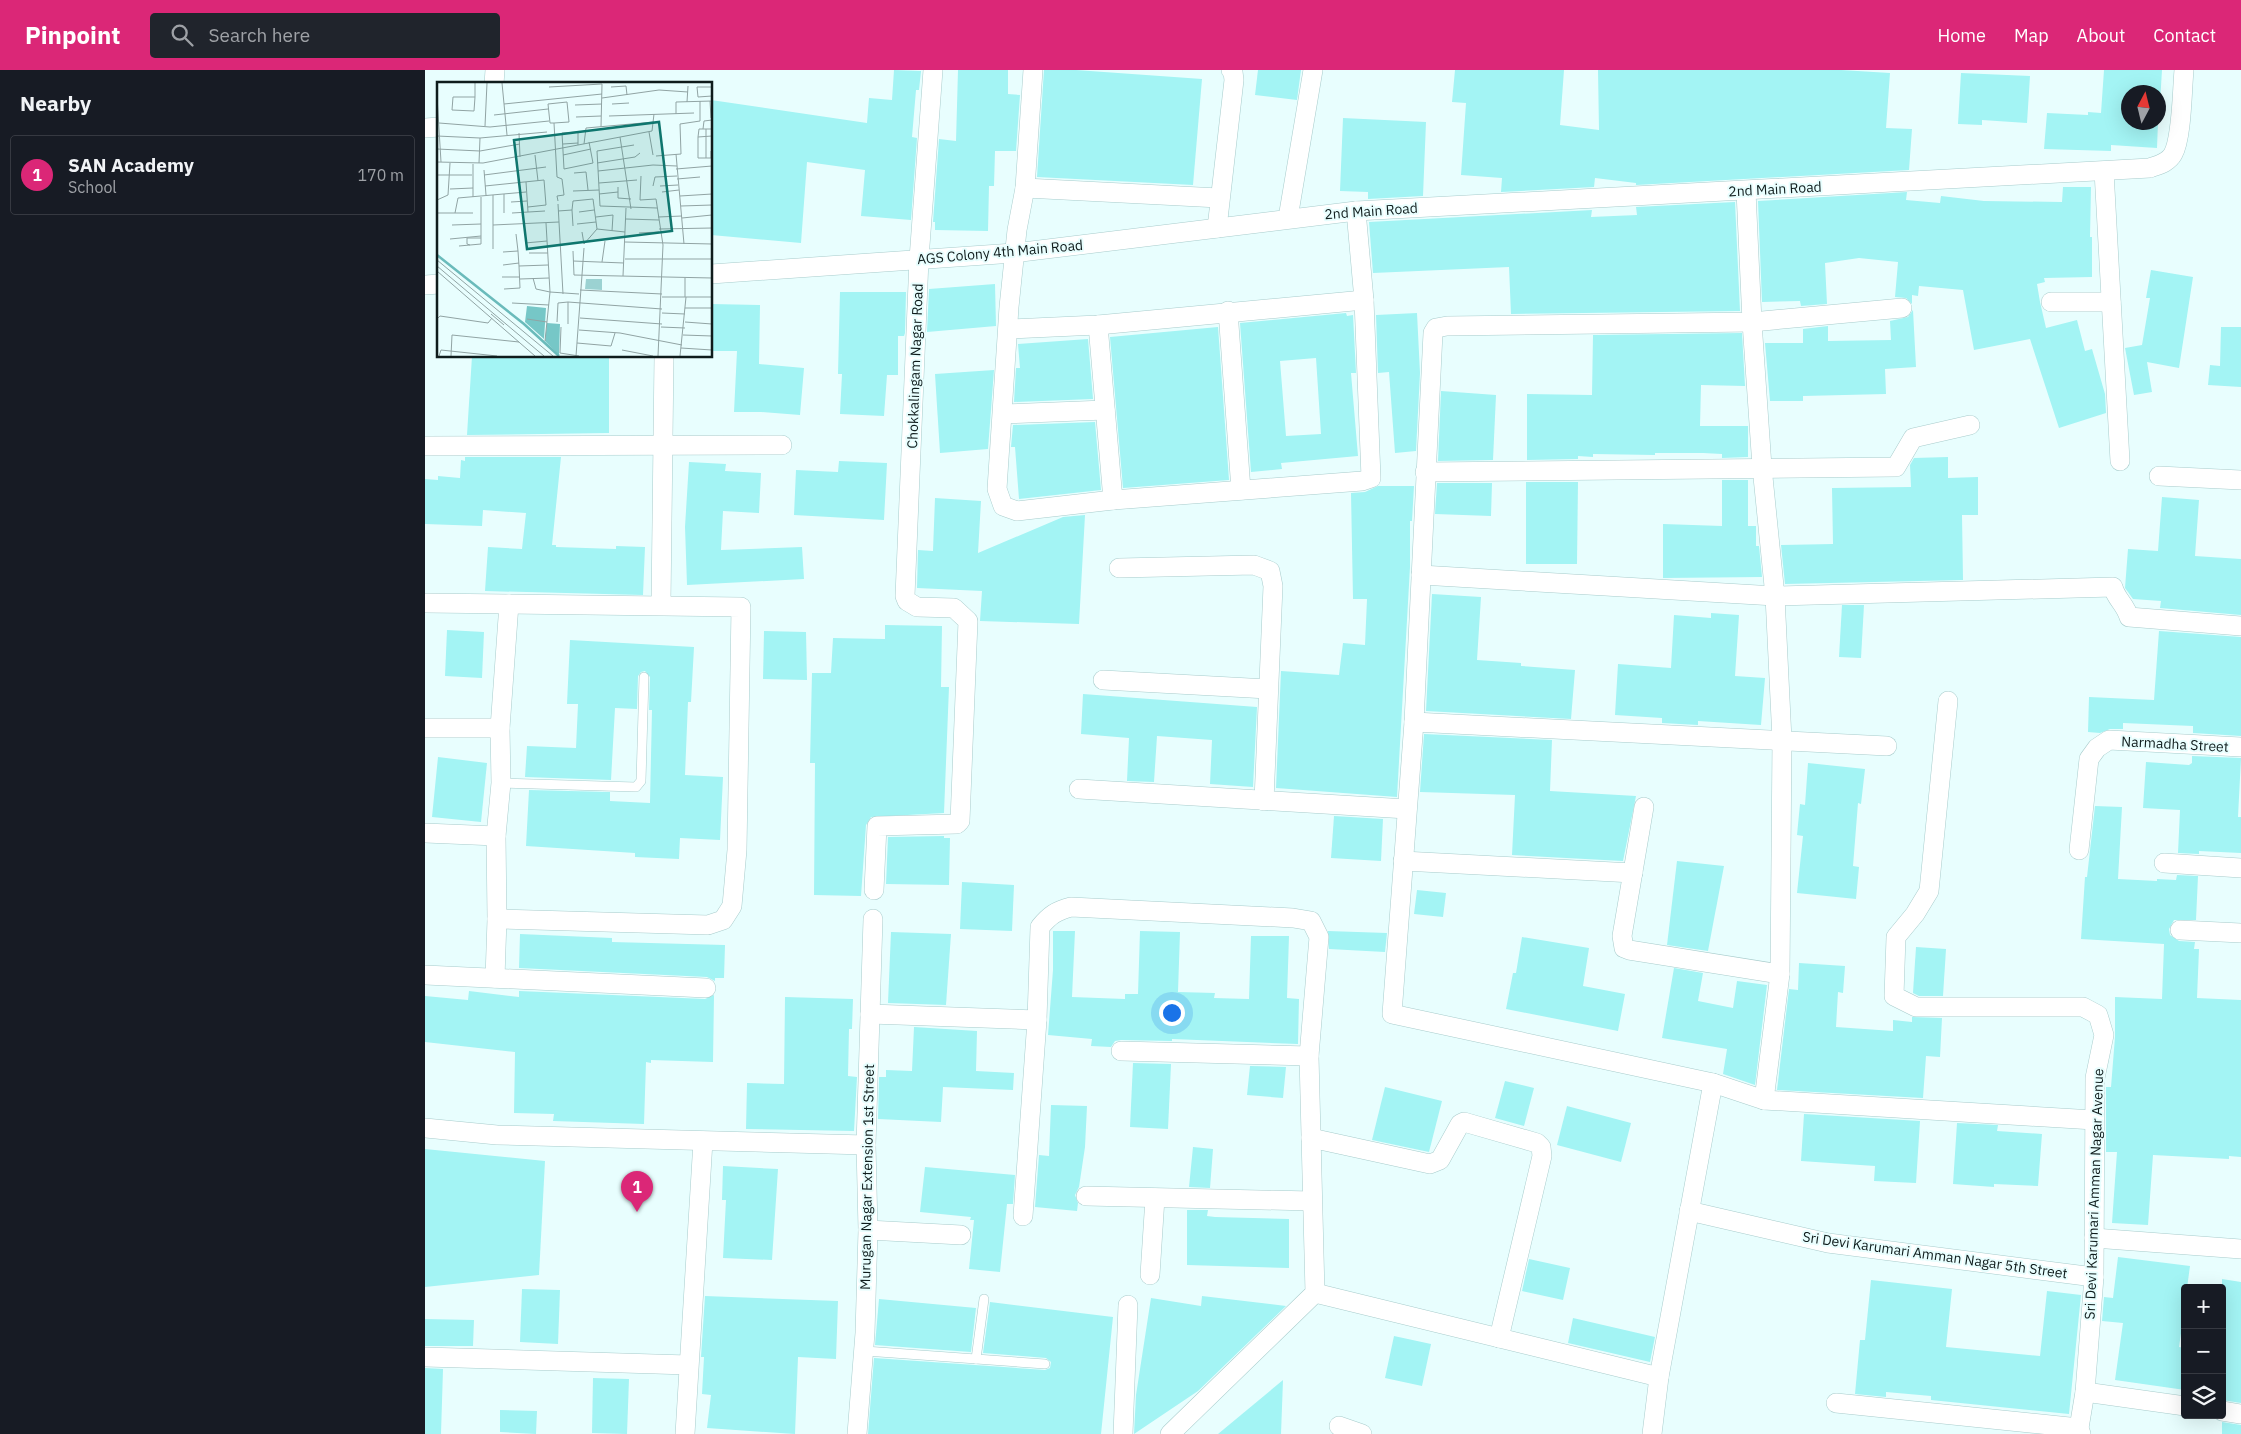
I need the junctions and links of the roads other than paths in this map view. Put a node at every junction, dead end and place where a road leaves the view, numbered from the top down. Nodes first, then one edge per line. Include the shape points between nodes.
1 (933, 70) edge
2 (1033, 70) edge
3 (1313, 70) edge
4 (2184, 70) edge
5 (1233, 71) edge
6 (2104, 171) junction
7 (1025, 188) junction
8 (1746, 191) junction
9 (1219, 198) junction
10 (1356, 211) junction
11 (1288, 218) junction
12 (1217, 228) junction
13 (1014, 253) junction
14 (919, 259) junction
15 (713, 274) edge
16 (1364, 300) junction
17 (2051, 302) dead end
18 (2111, 302) junction
19 (1902, 308) dead end
20 (1228, 311) junction
21 (1752, 322) junction
22 (1098, 324) junction
23 (1008, 329) junction
24 (664, 358) edge
25 (1105, 410) junction
26 (1003, 414) junction
27 (1969, 425) dead end
28 (663, 445) junction
29 (782, 445) dead end
30 (425, 446) edge
31 (2120, 461) dead end
32 (1762, 467) junction
33 (1425, 472) junction
34 (2159, 476) dead end
35 (2241, 480) edge
36 (1241, 490) junction
37 (1113, 500) junction
38 (1119, 568) dead end
39 (1421, 575) junction
40 (1775, 596) junction
41 (425, 603) edge
42 (509, 604) junction
43 (661, 604) junction
44 (2241, 626) edge
45 (644, 677) dead end
46 (1103, 680) dead end
47 (1268, 689) junction
48 (1948, 701) dead end
49 (1414, 722) junction
50 (425, 728) edge
51 (500, 728) junction
52 (1782, 740) junction
53 (1887, 746) dead end
54 (2241, 747) edge
55 (501, 783) junction
56 (1079, 789) dead end
57 (1265, 800) junction
58 (1644, 807) dead end
59 (1407, 809) junction
60 (425, 832) edge
61 (496, 836) junction
62 (2079, 850) dead end
63 (1403, 861) junction
64 (2164, 863) dead end
65 (2241, 868) edge
66 (1633, 873) junction
67 (874, 890) dead end
68 (497, 919) junction
69 (873, 919) dead end
70 (2180, 930) dead end
71 (2241, 933) edge
72 (1780, 974) junction
73 (425, 975) edge
74 (495, 978) junction
75 (706, 988) dead end
76 (870, 1014) junction
77 (1037, 1020) junction
78 (1121, 1051) dead end
79 (1309, 1056) junction
80 (1713, 1083) junction
81 (1763, 1100) junction
82 (2095, 1120) junction
83 (425, 1128) edge
84 (1311, 1138) junction
85 (703, 1141) junction
86 (866, 1145) junction
87 (1086, 1196) dead end
88 (1155, 1198) junction
89 (1311, 1201) junction
90 (1689, 1211) junction
91 (1023, 1216) dead end
92 (868, 1230) junction
93 (961, 1235) dead end
94 (2094, 1238) junction
95 (2241, 1249) edge
96 (1150, 1275) dead end
97 (2094, 1277) junction
98 (1315, 1293) junction
99 (984, 1299) dead end
100 (1128, 1305) dead end
101 (1499, 1338) junction
102 (865, 1351) junction
103 (425, 1357) edge
104 (976, 1359) junction
105 (1045, 1364) dead end
106 (688, 1365) junction
107 (1659, 1377) junction
108 (2085, 1392) junction
109 (1836, 1402) dead end
110 (2181, 1405) edge
111 (2226, 1412) edge
112 (2241, 1414) edge
113 (1339, 1426) dead end
114 (2080, 1431) edge
115 (685, 1434) edge
116 (857, 1434) edge
117 (1123, 1434) edge
118 (1170, 1434) edge
119 (1362, 1434) edge
120 (1652, 1434) edge

1 - 14 street, Chokkalingam Nagar Road
2 - 7 street
3 - 11 street
4 - 6 street, 2nd Main Road via 2177,144 2172,156 2163,164 2150,168
5 - 9 street
6 - 8 street, 2nd Main Road
6 - 18 street
7 - 9 street
7 - 13 street
8 - 10 street, 2nd Main Road
8 - 21 street
9 - 12 street
10 - 11 street, 2nd Main Road
10 - 16 street
11 - 12 street, AGS Colony 4th Main Road
12 - 13 street, AGS Colony 4th Main Road
13 - 14 street, AGS Colony 4th Main Road
13 - 23 street
14 - 15 street, AGS Colony 4th Main Road
14 - 67 street, Chokkalingam Nagar Road via 905,589 907,601 917,607 954,608 968,621 960,821 957,824 877,826
16 - 20 street
16 - 36 street via 1371,478
17 - 18 street
18 - 31 street
19 - 21 street
20 - 22 street
20 - 36 street
21 - 32 street
21 - 33 street via 1436,328 1433,333
22 - 23 street
22 - 25 street
23 - 26 street
24 - 28 street
25 - 26 street
25 - 37 street
26 - 37 street via 997,489 1003,506 1017,511
27 - 32 street via 1913,438 1896,467
28 - 29 street
28 - 30 street
28 - 43 street
32 - 33 street
32 - 40 street
33 - 39 street
34 - 35 street
36 - 37 street
38 - 47 street via 1254,565 1270,571 1273,586
39 - 40 street
39 - 49 street
40 - 44 street via 2113,587 2129,617
40 - 52 street
41 - 42 street
42 - 43 street
42 - 51 street
43 - 68 street via 741,606 737,850 732,906 723,920 708,925
45 - 55 lane via 641,781 636,787
46 - 47 street
47 - 57 street
48 - 82 street, Sri Devi Karumari Amman Nagar Avenue via 1929,890 1896,937 1894,996 1916,1007 2083,1007 2098,1015 2104,1034 2095,1078
49 - 52 street
49 - 59 street
50 - 51 street
51 - 55 street
52 - 53 street
52 - 72 street
54 - 62 street, Narmadha Street via 2109,740 2089,759
55 - 61 street
56 - 57 street
57 - 59 street
58 - 66 street
59 - 63 street
60 - 61 street
61 - 68 street
63 - 66 street
63 - 80 street via 1392,1014
64 - 65 street
66 - 72 street via 1622,936 1624,948
68 - 74 street
69 - 76 street, Murugan Nagar Extension 1st Street
70 - 71 street
72 - 81 street
73 - 74 street
74 - 75 street
76 - 77 street
76 - 86 street, Murugan Nagar Extension 1st Street
77 - 79 street via 1040,927 1057,910 1071,907 1293,918 1311,921 1319,937
77 - 91 street
78 - 79 street
79 - 84 street
80 - 81 street
80 - 90 street
81 - 82 street
82 - 94 street, Sri Devi Karumari Amman Nagar Avenue
83 - 85 street via 497,1135
84 - 89 street
84 - 101 street via 1431,1164 1440,1160 1464,1122 1537,1143 1541,1147 1542,1156
85 - 86 street
85 - 106 street
86 - 92 street, Murugan Nagar Extension 1st Street
87 - 88 street
88 - 89 street
88 - 96 street
89 - 98 street
90 - 97 street, Sri Devi Karumari Amman Nagar 5th Street via 1827,1243
90 - 107 street
92 - 93 street
92 - 102 street, Murugan Nagar Extension 1st Street
94 - 95 street
94 - 97 street, Sri Devi Karumari Amman Nagar Avenue
97 - 108 street, Sri Devi Karumari Amman Nagar Avenue
98 - 101 street
98 - 118 street
99 - 104 lane
100 - 117 street
101 - 107 street
102 - 104 lane
102 - 116 street, Murugan Nagar Extension 1st Street
103 - 106 street
104 - 105 lane
106 - 115 street
107 - 120 street
108 - 110 street
108 - 114 street, Sri Devi Karumari Amman Nagar Avenue
109 - 114 street
111 - 112 street
113 - 119 street

